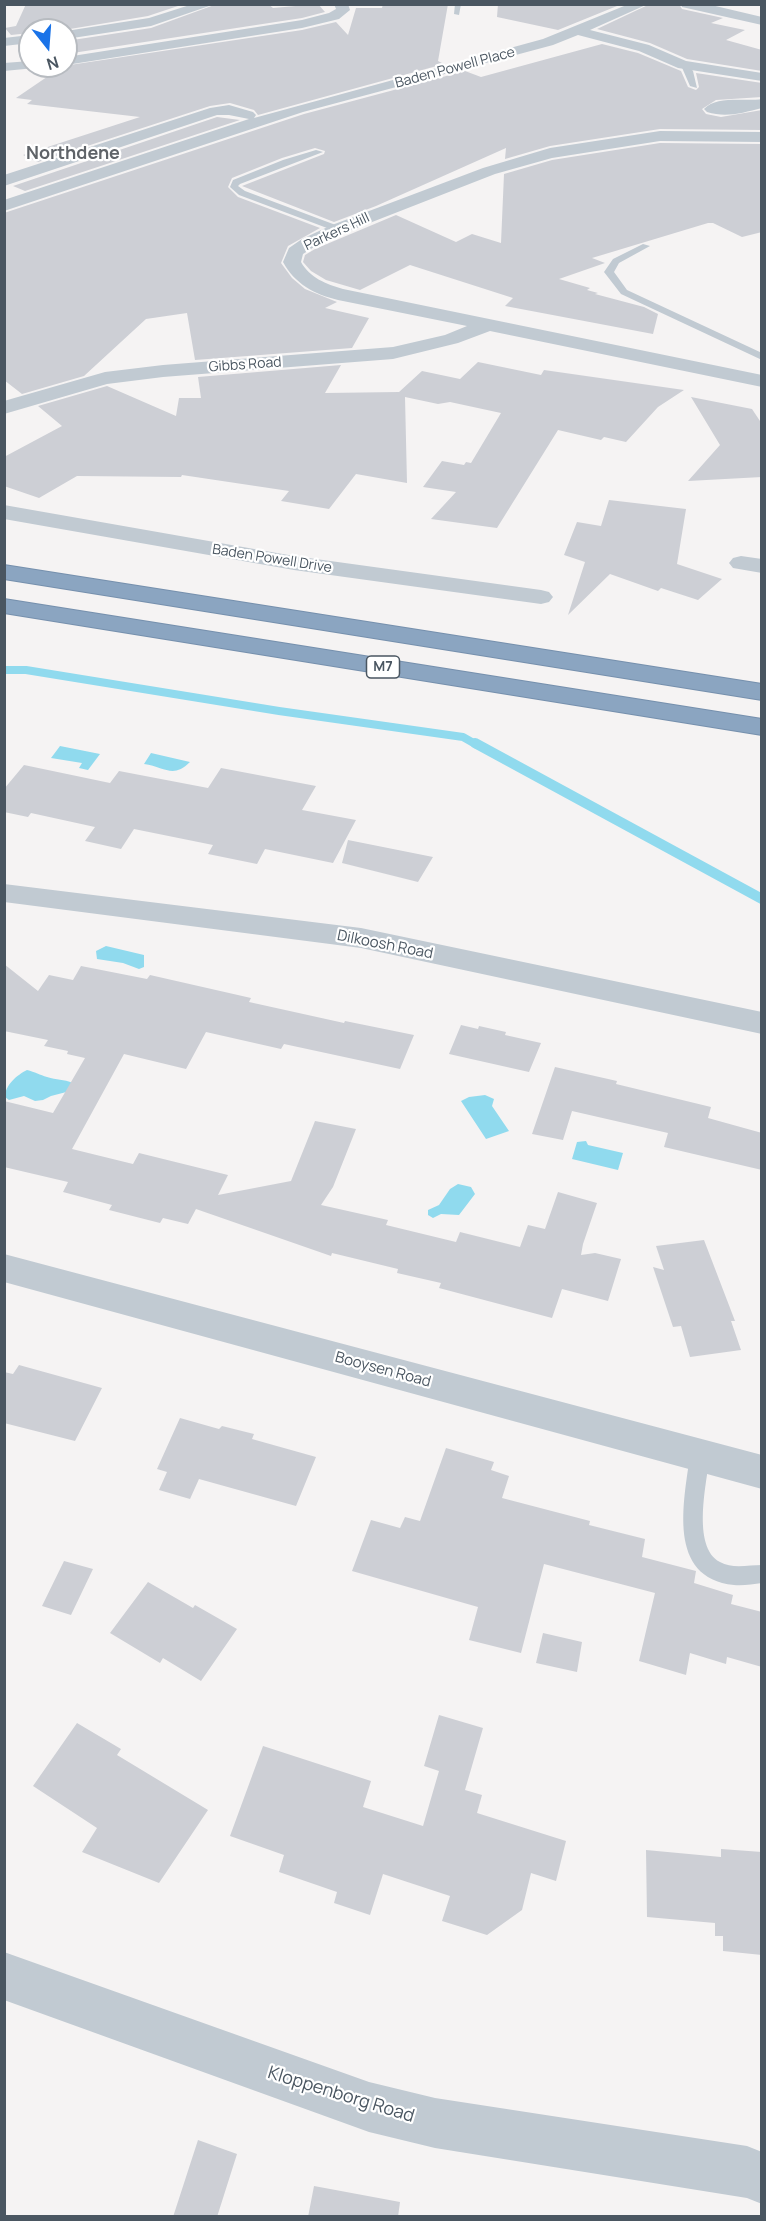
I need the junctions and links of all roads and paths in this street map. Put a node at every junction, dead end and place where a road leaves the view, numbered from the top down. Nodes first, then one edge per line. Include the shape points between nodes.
1 (209, 4) edge
2 (341, 4) edge
3 (458, 4) edge
4 (642, 4) edge
5 (687, 4) edge
6 (457, 14) dead end
7 (762, 21) edge
8 (579, 31) junction
9 (78, 33) edge
10 (78, 59) edge
11 (683, 65) junction
12 (762, 77) edge
13 (694, 86) dead end
14 (264, 119) junction
15 (762, 137) edge
16 (319, 152) dead end
17 (4, 181) edge
18 (4, 206) edge
19 (338, 230) junction
20 (646, 246) dead end
21 (486, 326) junction
22 (762, 357) edge
23 (762, 381) edge
24 (4, 408) edge
25 (4, 513) edge
26 (4, 572) edge
27 (541, 597) dead end
28 (4, 606) edge
29 (762, 692) edge
30 (762, 727) edge
31 (4, 893) edge
32 (762, 1023) edge
33 (4, 1268) edge
34 (700, 1455) junction
35 (762, 1472) edge
36 (762, 1574) edge
37 (4, 1976) edge
38 (762, 2178) edge

1 - 9 street via 151,22
2 - 10 street via 343,10 334,16 302,24
3 - 6 lane
4 - 8 street, Baden Powell Place
5 - 7 street
8 - 11 street via 644,48
8 - 14 street, Baden Powell Place via 502,56
11 - 12 street
11 - 13 lane
14 - 17 street, Baden Powell Place via 229,110 214,111
14 - 18 street, Baden Powell Place
15 - 19 street, Parkers Hill via 660,136 550,153 489,171
16 - 19 lane via 236,182 234,188
19 - 21 street, Parkers Hill via 295,252 292,262 314,286
20 - 22 lane via 611,266 609,272 624,292
21 - 23 street, Parkers Hill
21 - 24 street, Gibbs Road via 393,353 105,378
25 - 27 street, Baden Powell Drive via 294,563
26 - 29 highway, M7
28 - 30 highway, M7
31 - 32 street, Dilkoosh Road via 361,938
33 - 34 street, Booysen Road
34 - 35 street, Booysen Road
34 - 36 lane via 692,1542 702,1561 716,1572 743,1577
37 - 38 street, Kloppenborg Road via 369,2107 435,2123 747,2172

